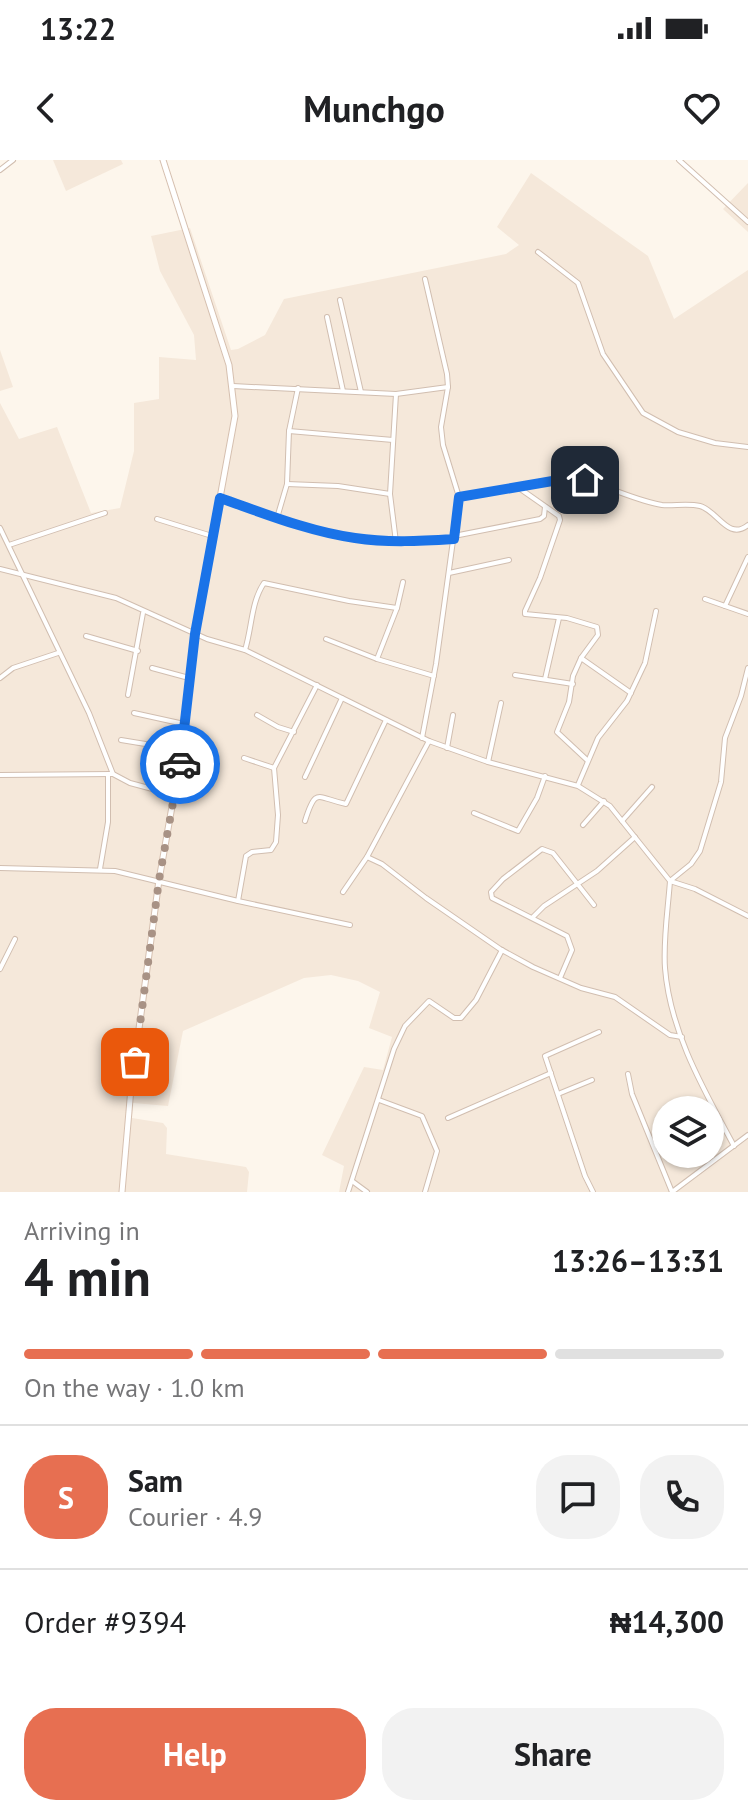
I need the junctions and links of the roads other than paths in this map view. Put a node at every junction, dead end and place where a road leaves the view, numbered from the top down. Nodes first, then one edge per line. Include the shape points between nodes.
1 (13, 160) edge
2 (163, 160) edge
3 (679, 160) edge
4 (0, 170) edge
5 (748, 222) edge
6 (538, 252) dead end
7 (425, 279) dead end
8 (340, 300) dead end
9 (327, 317) dead end
10 (233, 386) junction
11 (448, 387) junction
12 (298, 388) junction
13 (343, 391) junction
14 (361, 392) junction
15 (396, 394) junction
16 (289, 431) junction
17 (393, 440) junction
18 (748, 447) edge
19 (287, 484) junction
20 (518, 487) junction
21 (390, 494) junction
22 (459, 497) junction
23 (220, 498) junction
24 (545, 507) junction
25 (105, 513) dead end
26 (277, 518) junction
27 (157, 519) dead end
28 (748, 525) edge
29 (0, 528) edge
30 (212, 536) junction
31 (454, 537) junction
32 (396, 542) junction
33 (8, 545) junction
34 (748, 557) edge
35 (509, 560) dead end
36 (0, 569) edge
37 (449, 573) junction
38 (21, 574) junction
39 (403, 582) dead end
40 (705, 599) dead end
41 (725, 606) junction
42 (397, 608) junction
43 (656, 611) dead end
44 (143, 613) junction
45 (748, 614) edge
46 (559, 618) junction
47 (195, 634) junction
48 (86, 636) dead end
49 (326, 639) dead end
50 (245, 650) junction
51 (138, 651) junction
52 (58, 653) junction
53 (581, 658) junction
54 (377, 659) junction
55 (152, 668) dead end
56 (748, 668) edge
57 (515, 675) dead end
58 (434, 676) junction
59 (0, 678) edge
60 (189, 678) junction
61 (545, 679) junction
62 (573, 684) junction
63 (318, 685) junction
64 (631, 693) junction
65 (745, 693) edge
66 (128, 695) dead end
67 (342, 698) junction
68 (501, 703) dead end
69 (134, 713) dead end
70 (257, 715) dead end
71 (453, 715) dead end
72 (386, 720) junction
73 (184, 724) junction
74 (294, 732) junction
75 (422, 738) junction
76 (121, 740) dead end
77 (429, 741) junction
78 (447, 748) junction
79 (182, 750) junction
80 (244, 758) dead end
81 (587, 760) junction
82 (488, 762) junction
83 (274, 768) junction
84 (110, 774) junction
85 (0, 775) edge
86 (545, 776) junction
87 (305, 777) dead end
88 (578, 786) junction
89 (652, 787) dead end
90 (175, 795) junction
91 (604, 801) junction
92 (474, 813) dead end
93 (305, 821) dead end
94 (622, 821) junction
95 (583, 825) dead end
96 (635, 837) junction
97 (367, 857) junction
98 (0, 868) edge
99 (100, 869) junction
100 (159, 880) junction
101 (670, 881) junction
102 (578, 884) junction
103 (343, 892) dead end
104 (238, 901) junction
105 (594, 905) dead end
106 (748, 916) edge
107 (533, 917) junction
108 (350, 925) dead end
109 (15, 939) dead end
110 (502, 950) junction
111 (0, 969) edge
112 (560, 979) junction
113 (599, 1032) dead end
114 (682, 1037) junction
115 (551, 1073) junction
116 (628, 1074) dead end
117 (592, 1080) dead end
118 (558, 1094) junction
119 (379, 1100) junction
120 (448, 1118) dead end
121 (748, 1135) edge
122 (734, 1146) junction
123 (352, 1181) junction
124 (675, 1191) edge
125 (122, 1192) edge
126 (348, 1192) edge
127 (367, 1192) edge
128 (425, 1192) edge
129 (593, 1192) edge

1 - 4 street
2 - 10 street
3 - 5 street
6 - 18 street via 578,283 603,354 643,413 678,432
7 - 11 street
8 - 14 street
9 - 13 street
10 - 12 street
10 - 23 street via 235,416
11 - 15 street
11 - 22 street via 442,436
12 - 13 street
12 - 16 street
13 - 14 street
14 - 15 street
15 - 17 street
16 - 17 street
16 - 19 street
17 - 21 street
19 - 21 street
19 - 26 street
20 - 22 street
20 - 24 street
20 - 28 street via 585,480 661,505 699,506 732,530
21 - 32 street
22 - 31 street
23 - 26 street
23 - 30 street
24 - 31 street via 542,518
24 - 46 street via 560,520 525,611 527,616
25 - 33 street
26 - 32 street via 352,538
27 - 30 street
29 - 33 street
30 - 47 street
31 - 32 street
31 - 37 street
33 - 38 street
34 - 41 street
35 - 37 street
36 - 38 street
37 - 58 street
38 - 44 street via 116,598
38 - 52 street
39 - 42 street
40 - 41 street
41 - 45 street
42 - 50 street via 264,583
42 - 54 street
43 - 64 street via 645,663
44 - 47 street
44 - 51 street
46 - 53 street via 598,629
46 - 61 street
47 - 50 street
47 - 60 street
48 - 51 street
49 - 54 street
50 - 63 street
51 - 66 street
52 - 59 street via 13,668
52 - 84 street via 89,713
53 - 62 street
53 - 64 street
54 - 58 street
55 - 60 street
56 - 65 street
57 - 61 street
58 - 75 street
60 - 73 street
61 - 62 street
62 - 81 street via 557,732
63 - 67 street
63 - 74 street
64 - 81 street
65 - 101 street via 725,738 721,782 700,851
67 - 72 street
67 - 87 street
68 - 82 street
69 - 73 street
70 - 74 street
71 - 78 street
72 - 75 street
72 - 93 street via 346,804 315,797
73 - 79 street
74 - 83 street
75 - 77 street
76 - 79 street
77 - 78 street
77 - 97 street
78 - 82 street
79 - 90 street
80 - 83 street
81 - 88 street
82 - 86 street
83 - 104 street via 276,842 271,850 246,856
84 - 85 street
84 - 90 street
84 - 99 street
86 - 88 street
86 - 92 street via 518,831
88 - 91 street
89 - 94 street
90 - 100 street
91 - 94 street
91 - 95 street
94 - 96 street
96 - 101 street
96 - 102 street
97 - 103 street
97 - 110 street
98 - 99 street
99 - 100 street
100 - 104 street
100 - 125 street
101 - 106 street
101 - 114 street via 665,966
102 - 105 street
102 - 107 street
102 - 107 street via 553,853 542,849 490,896
104 - 108 street
107 - 112 street via 570,941 572,950
109 - 111 street
110 - 112 street
110 - 119 street via 461,1018 429,1001 412,1017 394,1049
112 - 114 street via 615,997 670,1035
113 - 115 street via 546,1054
114 - 122 street via 688,1060
115 - 118 street
115 - 120 street
116 - 124 street via 637,1108
117 - 118 street
118 - 129 street
119 - 123 street
119 - 128 street via 422,1116 437,1151
121 - 122 street
122 - 124 street
123 - 126 street
123 - 127 street

